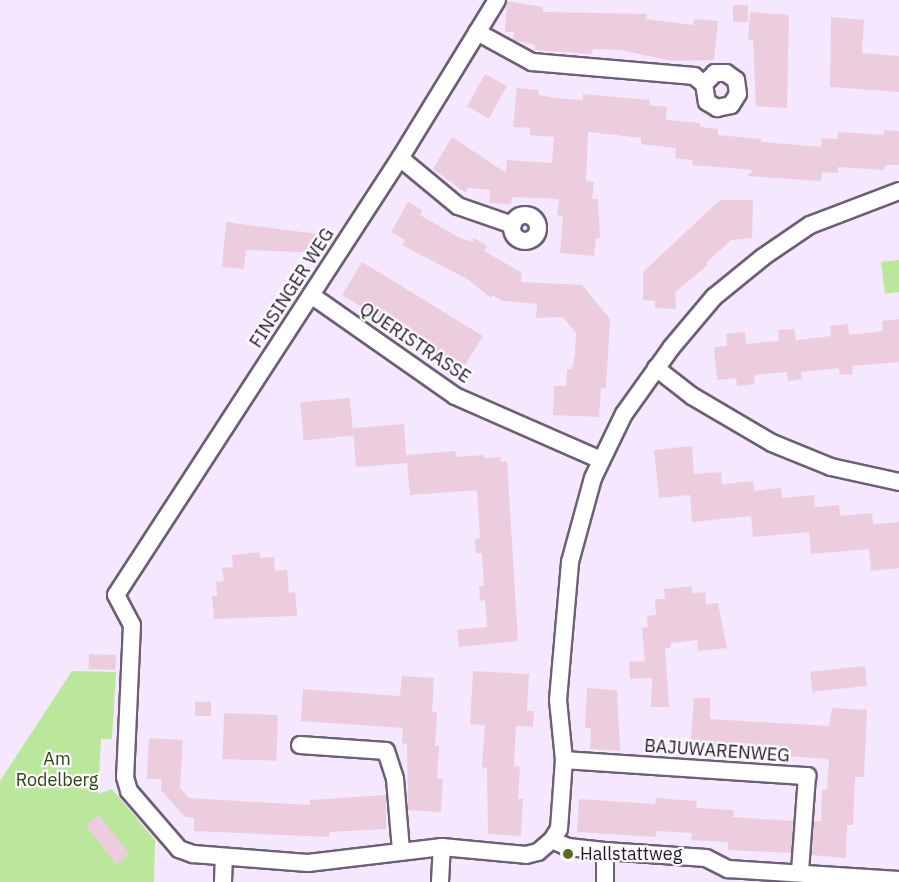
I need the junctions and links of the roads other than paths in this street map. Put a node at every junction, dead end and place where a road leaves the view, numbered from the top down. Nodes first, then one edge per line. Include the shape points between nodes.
1 (497, 0) edge
2 (477, 32) junction
3 (704, 84) dead end
4 (400, 158) junction
5 (899, 191) edge
6 (513, 225) dead end
7 (311, 295) junction
8 (656, 368) junction
9 (601, 460) junction
10 (899, 482) edge
11 (300, 745) dead end
12 (564, 760) junction
13 (552, 840) junction
14 (442, 847) junction
15 (401, 850) junction
16 (605, 851) junction
17 (224, 858) junction
18 (800, 872) junction
19 (829, 880) edge
20 (899, 880) edge
21 (223, 882) edge
22 (440, 882) edge
23 (605, 882) edge

1 - 2 street, FINSINGER WEG
2 - 3 street via 532,62 694,76
2 - 4 street, FINSINGER WEG
4 - 6 street via 458,206
4 - 7 street, FINSINGER WEG
5 - 8 street via 819,221 763,257 714,297
7 - 9 street, QUERISTRASSE via 455,396
7 - 17 street, FINSINGER WEG via 116,595 132,625 124,767 129,791 179,849
8 - 9 street via 624,414
8 - 10 street via 720,414 772,443 831,467
9 - 12 street via 581,513 570,562 558,700
11 - 15 street via 386,751 396,779
12 - 13 street via 559,829
12 - 18 street, BAJUWARENWEG via 807,776
13 - 14 street via 538,852 526,855
13 - 16 street via 568,847
14 - 15 street
14 - 22 street
15 - 17 street via 308,863
16 - 18 street via 706,858 728,869
16 - 23 street
17 - 21 street
18 - 19 street
19 - 20 street

